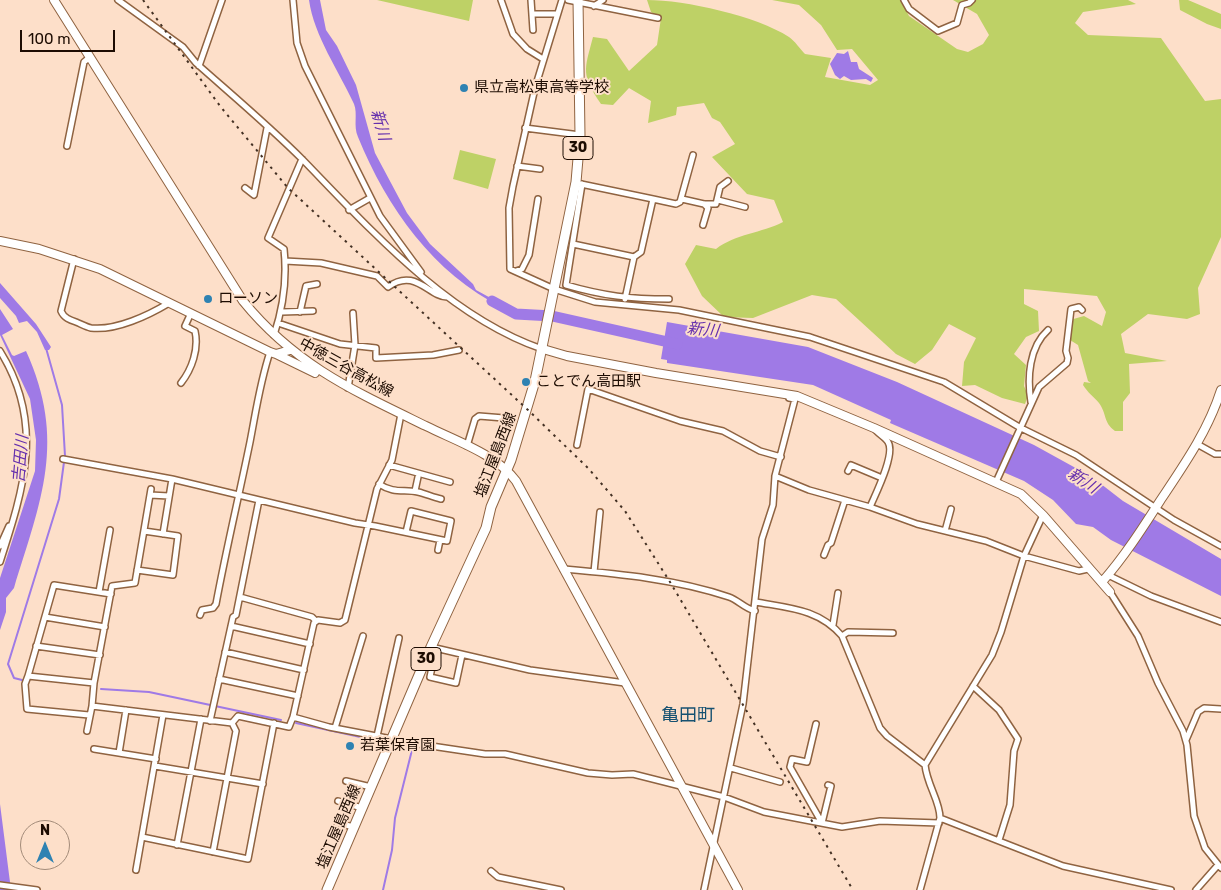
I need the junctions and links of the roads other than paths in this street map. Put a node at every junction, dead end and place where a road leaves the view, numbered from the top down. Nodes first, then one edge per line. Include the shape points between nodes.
1 (54, 0) edge
2 (118, 0) edge
3 (222, 0) edge
4 (293, 0) edge
5 (501, 0) edge
6 (531, 0) edge
7 (562, 0) edge
8 (568, 0) edge
9 (603, 0) edge
10 (904, 0) edge
11 (972, 0) edge
12 (578, 1) edge
13 (594, 6) junction
14 (533, 14) junction
15 (557, 14) junction
16 (658, 18) dead end
17 (533, 30) dead end
18 (90, 57) junction
19 (543, 59) junction
20 (199, 66) junction
21 (267, 128) junction
22 (525, 128) junction
23 (580, 135) junction
24 (67, 146) dead end
25 (693, 155) dead end
26 (302, 159) junction
27 (517, 166) junction
28 (540, 169) dead end
29 (728, 181) dead end
30 (579, 183) junction
31 (245, 188) dead end
32 (370, 198) junction
33 (653, 199) junction
34 (538, 200) dead end
35 (682, 200) junction
36 (718, 200) junction
37 (704, 204) junction
38 (745, 207) dead end
39 (349, 210) junction
40 (703, 225) dead end
41 (0, 241) edge
42 (573, 244) junction
43 (634, 257) junction
44 (74, 259) junction
45 (285, 260) junction
46 (515, 272) junction
47 (424, 276) junction
48 (317, 284) dead end
49 (554, 291) junction
50 (448, 297) junction
51 (625, 299) junction
52 (669, 299) dead end
53 (169, 303) junction
54 (1082, 310) dead end
55 (282, 312) junction
56 (300, 312) junction
57 (313, 312) dead end
58 (191, 313) junction
59 (353, 314) dead end
60 (278, 323) junction
61 (1048, 330) dead end
62 (274, 335) junction
63 (355, 345) junction
64 (543, 347) junction
65 (290, 350) junction
66 (459, 350) dead end
67 (0, 351) edge
68 (273, 353) junction
69 (328, 377) junction
70 (181, 384) dead end
71 (348, 388) junction
72 (764, 390) junction
73 (1221, 390) edge
74 (1031, 403) junction
75 (401, 414) junction
76 (504, 418) dead end
77 (1019, 427) junction
78 (874, 428) junction
79 (1198, 444) junction
80 (577, 445) dead end
81 (467, 446) junction
82 (1221, 454) edge
83 (781, 456) junction
84 (63, 459) dead end
85 (389, 465) junction
86 (507, 469) junction
87 (848, 471) dead end
88 (775, 476) junction
89 (418, 477) dead end
90 (882, 478) junction
91 (172, 479) junction
92 (998, 479) junction
93 (450, 482) dead end
94 (379, 484) junction
95 (415, 491) junction
96 (169, 496) junction
97 (239, 496) junction
98 (441, 499) dead end
99 (259, 500) junction
100 (845, 500) junction
101 (870, 507) junction
102 (951, 509) dead end
103 (1154, 509) junction
104 (600, 512) dead end
105 (1043, 515) junction
106 (12, 524) junction
107 (368, 524) junction
108 (110, 530) dead end
109 (144, 531) junction
110 (945, 531) junction
111 (406, 532) junction
112 (163, 534) junction
113 (440, 540) junction
114 (0, 546) edge
115 (1221, 546) edge
116 (438, 550) dead end
117 (824, 555) dead end
118 (1024, 556) junction
119 (0, 562) edge
120 (563, 569) junction
121 (1088, 569) junction
122 (137, 570) junction
123 (594, 572) junction
124 (1108, 575) junction
125 (1102, 582) junction
126 (99, 592) junction
127 (1110, 592) joint
128 (838, 593) dead end
129 (111, 594) junction
130 (240, 597) junction
131 (756, 602) junction
132 (755, 611) junction
133 (200, 615) dead end
134 (45, 617) junction
135 (316, 621) junction
136 (1221, 622) edge
137 (833, 625) junction
138 (231, 626) junction
139 (105, 627) junction
140 (893, 632) dead end
141 (363, 636) dead end
142 (842, 636) junction
143 (399, 638) dead end
144 (310, 644) junction
145 (36, 646) junction
146 (434, 647) junction
147 (225, 652) junction
148 (100, 655) junction
149 (462, 655) junction
150 (304, 670) junction
151 (28, 676) junction
152 (220, 679) junction
153 (94, 683) junction
154 (625, 683) junction
155 (973, 686) junction
156 (298, 696) junction
157 (92, 706) junction
158 (1221, 709) edge
159 (126, 710) junction
160 (163, 714) junction
161 (89, 715) junction
162 (293, 717) junction
163 (201, 719) junction
164 (210, 721) junction
165 (274, 723) junction
166 (232, 724) junction
167 (816, 724) dead end
168 (335, 728) junction
169 (87, 731) dead end
170 (378, 736) junction
171 (391, 741) junction
172 (1186, 741) junction
173 (94, 749) dead end
174 (119, 753) junction
175 (156, 759) junction
176 (925, 765) junction
177 (155, 766) junction
178 (731, 768) junction
179 (191, 772) junction
180 (227, 778) junction
181 (346, 781) dead end
182 (780, 782) dead end
183 (262, 784) junction
184 (828, 785) dead end
185 (371, 787) junction
186 (682, 788) junction
187 (724, 798) junction
188 (338, 801) dead end
189 (362, 808) junction
190 (939, 820) junction
191 (337, 823) dead end
192 (822, 823) junction
193 (354, 827) junction
194 (142, 838) junction
195 (999, 840) junction
196 (177, 845) junction
197 (714, 846) junction
198 (213, 852) junction
199 (1220, 866) edge
200 (136, 870) dead end
201 (491, 871) dead end
202 (0, 885) edge
203 (18, 888) edge
204 (37, 890) edge
205 (326, 890) edge
206 (562, 890) edge
207 (704, 890) edge
208 (738, 890) edge
209 (920, 890) edge
210 (1171, 890) edge
211 (1196, 890) edge

1 - 18 street
2 - 20 street via 183,47
3 - 20 street
4 - 32 street via 301,56
5 - 19 street via 513,34 527,49
6 - 14 street
7 - 15 street
8 - 12 street
9 - 13 street
10 - 11 street via 909,9 938,31 957,23 962,5
12 - 13 street
12 - 23 main road, 塩江屋島西線 / 30
13 - 16 street
14 - 15 street
14 - 17 street
15 - 19 street
18 - 24 street via 84,62
18 - 62 street via 243,301
19 - 22 street
20 - 21 street
21 - 26 street
21 - 31 street via 254,195
22 - 23 street
22 - 27 street
23 - 30 main road, 塩江屋島西線 / 30
25 - 35 street
26 - 39 street
26 - 45 street via 268,238 284,249
27 - 28 street
27 - 46 street via 509,208 510,269
29 - 36 street via 720,187
30 - 33 street
30 - 42 street
30 - 49 main road, 塩江屋島西線 / 30
32 - 39 street
32 - 47 street
33 - 35 street via 676,204
33 - 43 street via 641,252
34 - 46 street via 529,255 522,269
35 - 37 street
36 - 37 street via 712,205
36 - 38 street
37 - 40 street via 708,208
39 - 47 street
41 - 44 street
42 - 43 street
42 - 51 street via 566,285
43 - 51 street
44 - 53 street
44 - 53 street via 61,311 72,321 91,328 112,325 136,320
45 - 50 street via 321,263 376,276 388,287 397,281 418,282 441,297
45 - 55 street
46 - 49 street
47 - 50 street
48 - 56 street via 306,286
49 - 64 main road, 塩江屋島西線 / 30
49 - 77 street via 614,305 679,310 810,337 944,382
50 - 64 street via 505,331
51 - 52 street
53 - 58 street
54 - 74 street via 1071,308 1067,364 1039,387
55 - 56 street
55 - 60 street
56 - 57 street
58 - 68 street
58 - 70 street via 185,326 195,331 196,348 188,374
59 - 63 street
60 - 62 street
60 - 63 street via 320,338
61 - 74 street via 1041,336 1028,372
62 - 65 street
63 - 66 street via 376,348 376,358 434,355
63 - 71 street
64 - 72 street via 568,356 648,372
64 - 86 main road, 塩江屋島西線 / 30 via 528,410
65 - 68 street, 中徳三谷高松線
65 - 69 street, 中徳三谷高松線
67 - 106 street via 14,377 26,428 26,463
68 - 69 street
68 - 97 street via 259,387
69 - 71 street, 中徳三谷高松線
71 - 75 street, 中徳三谷高松線
72 - 78 street via 810,400
72 - 83 street via 766,394 795,400
73 - 79 street
74 - 77 street
75 - 81 street, 中徳三谷高松線
75 - 85 street
76 - 81 street via 479,416 475,419
77 - 92 street
77 - 103 street via 1076,455
78 - 90 street via 890,447
78 - 92 street
79 - 82 street
79 - 103 street
80 - 83 street via 588,389 723,431 760,450
81 - 86 street, 中徳三谷高松線
83 - 88 street
84 - 91 street
85 - 93 street
85 - 94 street
86 - 120 street
86 - 146 main road, 塩江屋島西線 / 30 via 486,528
87 - 90 street via 851,465
88 - 100 street
88 - 131 street via 773,505 762,540
89 - 95 street
90 - 101 street
91 - 96 street
91 - 97 street
92 - 105 street via 1021,494
94 - 95 street via 406,493
94 - 107 street
95 - 98 street
96 - 109 street via 151,492
96 - 112 street
97 - 99 street
97 - 133 street via 216,604 202,610
99 - 107 street
99 - 130 street
100 - 101 street
100 - 117 street
101 - 110 street
102 - 110 street
103 - 115 street
103 - 124 street
104 - 123 street
105 - 118 street
105 - 121 street
106 - 114 street
106 - 119 street
107 - 111 street
107 - 135 street via 345,620 340,623
108 - 126 street
109 - 112 street
109 - 122 street
110 - 118 street via 986,541
111 - 113 street
111 - 113 street via 411,510 451,521 447,541
112 - 122 street via 178,536 173,575
113 - 116 street
118 - 121 street via 1080,571
118 - 155 street via 992,655
120 - 123 street
120 - 154 street
121 - 125 street
122 - 129 street via 135,583 116,584 112,586
123 - 132 street via 635,575 712,592 732,598
124 - 125 street
124 - 136 street via 1151,596
125 - 127 street
126 - 129 street
126 - 134 street via 54,585
127 - 172 street via 1138,636
128 - 137 street
129 - 139 street
130 - 135 street via 312,617
130 - 138 street
131 - 132 street
131 - 137 street via 804,611
132 - 178 street
134 - 139 street
134 - 145 street
135 - 144 street
137 - 142 street
138 - 144 street
138 - 147 street
139 - 148 street
140 - 142 street via 848,632
141 - 168 street
142 - 176 street via 880,728
143 - 170 street
144 - 150 street
145 - 148 street
145 - 151 street
146 - 149 street
146 - 149 street via 430,677 456,683
146 - 171 main road, 塩江屋島西線 / 30
147 - 150 street
147 - 152 street
148 - 153 street
149 - 154 street via 530,670
150 - 156 street
151 - 153 street
151 - 161 street via 25,684 27,709
152 - 156 street
152 - 164 street
153 - 157 street
154 - 186 street
155 - 176 street
155 - 195 street via 999,710 1018,739 1014,751 1010,805
156 - 162 street
157 - 159 street
157 - 161 street
158 - 172 street via 1204,708 1198,712
159 - 160 street
159 - 174 street
160 - 163 street
160 - 175 street
161 - 169 street
162 - 165 street via 289,726
162 - 168 street
163 - 164 street
163 - 179 street
164 - 166 street
165 - 166 street via 238,716
165 - 183 street
166 - 180 street via 236,731
167 - 192 street via 807,762 792,759 790,767
168 - 170 street
170 - 171 street
171 - 185 main road, 塩江屋島西線 / 30
171 - 186 street via 505,754 594,774 633,774
172 - 199 street via 1194,816 1205,848
173 - 174 street
174 - 175 street
175 - 177 street
176 - 190 street via 927,782 940,811
177 - 179 street
177 - 194 street
178 - 182 street
178 - 187 street
179 - 180 street
179 - 196 street
180 - 183 street
180 - 198 street
181 - 185 street
183 - 198 street via 248,859
184 - 192 street via 831,786
185 - 189 main road, 塩江屋島西線 / 30
186 - 187 street
186 - 197 street
187 - 192 street via 764,812
187 - 197 street
188 - 189 street
189 - 193 main road, 塩江屋島西線 / 30
190 - 192 street via 880,821 842,827
190 - 195 street
190 - 209 street
191 - 193 street
193 - 205 main road, 塩江屋島西線 / 30
194 - 196 street
194 - 200 street
195 - 210 street via 1078,871
196 - 198 street
197 - 207 street
197 - 208 street
199 - 211 street
201 - 206 street via 498,877
202 - 203 street
203 - 204 street

